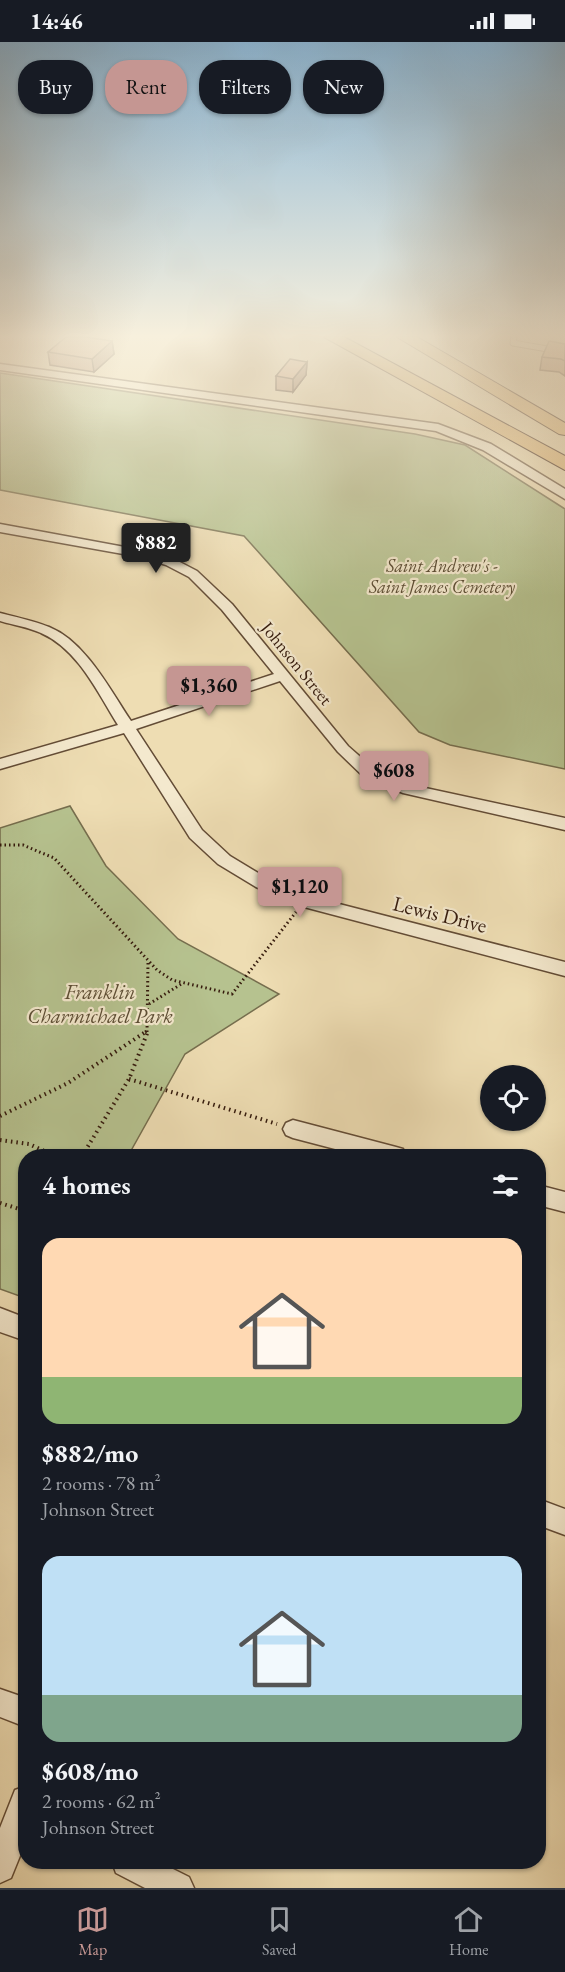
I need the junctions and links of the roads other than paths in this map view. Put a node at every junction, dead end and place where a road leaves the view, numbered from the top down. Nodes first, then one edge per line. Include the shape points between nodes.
1 (403, 423) edge
2 (490, 423) edge
3 (523, 423) edge
4 (565, 450) edge
5 (565, 464) edge
6 (565, 495) edge
7 (0, 528) edge
8 (0, 617) edge
9 (282, 676) junction
10 (127, 727) junction
11 (0, 764) edge
12 (565, 824) edge
13 (565, 969) edge
14 (293, 1129) road end
15 (369, 1149) edge
16 (546, 1197) edge
17 (565, 1202) edge
18 (0, 1320) edge
19 (18, 1327) edge
20 (546, 1515) edge
21 (565, 1522) edge
22 (0, 1703) edge
23 (18, 1710) edge
24 (18, 1823) edge
25 (0, 1867) edge
26 (141, 1869) edge
27 (178, 1888) edge

1 - 6 street via 438,428 487,447
2 - 5 highway
3 - 4 highway
7 - 9 street, Johnson Street via 141,554 194,574 227,607
8 - 10 street, Lewis Drive via 46,630 64,642 88,666
9 - 10 street
9 - 12 street, Johnson Street via 343,749 369,773 403,788
10 - 11 street
10 - 13 street, Lewis Drive via 196,834 224,860 262,883 304,901
14 - 15 street
16 - 17 street
18 - 19 street
20 - 21 street
22 - 23 street
24 - 25 street
26 - 27 street

